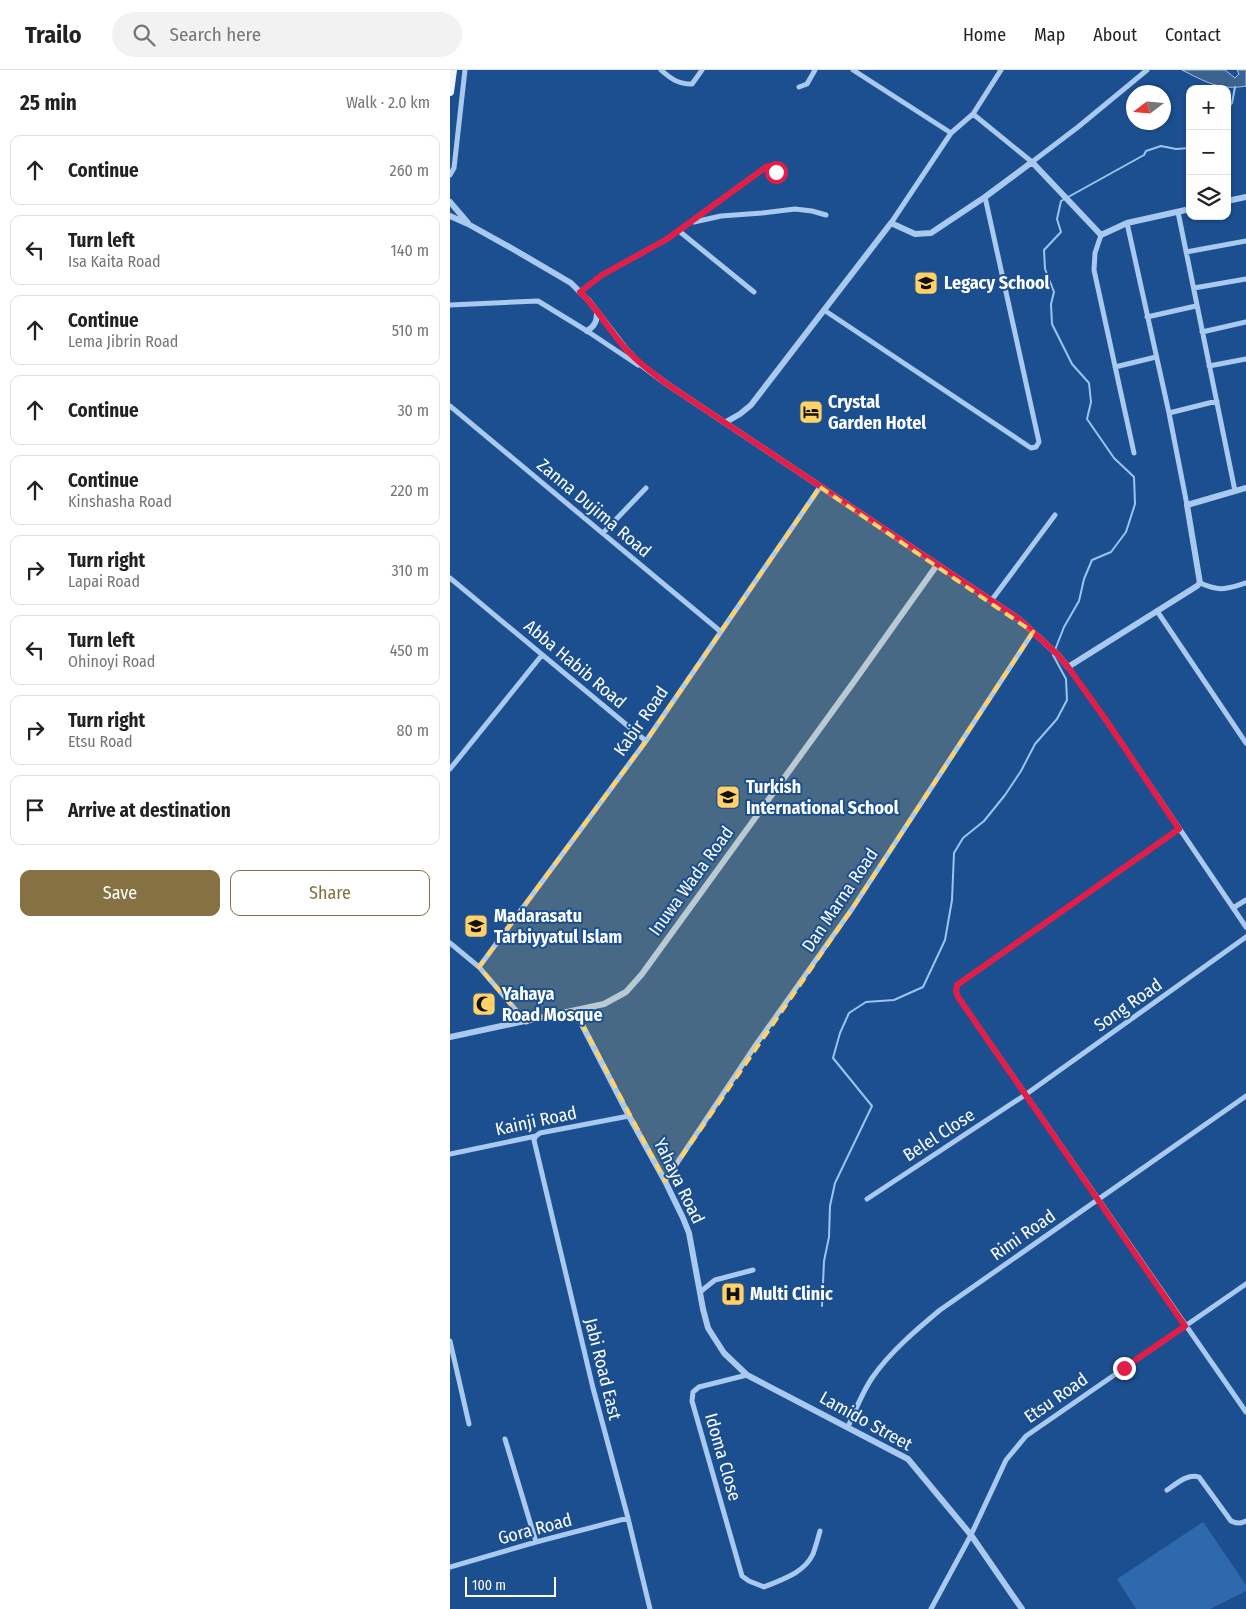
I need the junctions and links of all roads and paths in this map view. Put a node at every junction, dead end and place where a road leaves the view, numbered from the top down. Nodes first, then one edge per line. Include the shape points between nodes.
1 (453, 70) edge
2 (465, 70) edge
3 (661, 70) edge
4 (702, 70) edge
5 (815, 70) edge
6 (853, 70) edge
7 (1001, 70) edge
8 (1147, 70) edge
9 (799, 87) dead end
10 (450, 92) edge
11 (973, 114) junction
12 (951, 133) junction
13 (1032, 162) junction
14 (776, 172) dead end
15 (450, 175) edge
16 (985, 197) junction
17 (1246, 197) edge
18 (1231, 200) edge
19 (450, 202) edge
20 (1186, 210) edge
21 (1178, 212) junction
22 (826, 215) dead end
23 (450, 216) edge
24 (691, 223) junction
25 (890, 223) junction
26 (1126, 223) junction
27 (468, 224) junction
28 (679, 231) junction
29 (1100, 235) junction
30 (1246, 242) edge
31 (1186, 252) junction
32 (1246, 279) edge
33 (1194, 288) junction
34 (580, 292) junction
35 (754, 292) dead end
36 (450, 305) edge
37 (1196, 306) junction
38 (824, 310) junction
39 (598, 312) junction
40 (1147, 317) junction
41 (1246, 322) edge
42 (587, 330) junction
43 (1202, 332) junction
44 (1156, 357) junction
45 (1246, 359) edge
46 (1209, 366) junction
47 (1115, 367) junction
48 (667, 384) junction
49 (1217, 401) junction
50 (450, 406) edge
51 (1169, 413) junction
52 (726, 422) junction
53 (1134, 453) dead end
54 (820, 486) junction
55 (646, 488) dead end
56 (1246, 488) edge
57 (1235, 491) junction
58 (1187, 505) junction
59 (1055, 515) dead end
60 (603, 533) junction
61 (937, 565) junction
62 (450, 578) edge
63 (1200, 583) junction
64 (1246, 583) edge
65 (991, 601) junction
66 (1157, 611) junction
67 (720, 631) junction
68 (1033, 632) junction
69 (542, 655) junction
70 (1068, 667) junction
71 (646, 741) junction
72 (1246, 743) edge
73 (450, 768) edge
74 (1179, 829) junction
75 (1246, 900) edge
76 (530, 901) dead end
77 (1233, 908) junction
78 (1246, 928) edge
79 (1246, 937) edge
80 (450, 943) edge
81 (479, 967) junction
82 (575, 1011) junction
83 (526, 1022) junction
84 (450, 1038) edge
85 (1025, 1095) junction
86 (1246, 1096) edge
87 (629, 1116) junction
88 (536, 1136) junction
89 (450, 1154) edge
90 (665, 1180) junction
91 (867, 1199) dead end
92 (1098, 1199) junction
93 (753, 1270) dead end
94 (1246, 1284) edge
95 (700, 1292) junction
96 (1185, 1326) junction
97 (450, 1341) edge
98 (747, 1375) junction
99 (764, 1383) joint
100 (1246, 1412) edge
101 (469, 1424) dead end
102 (848, 1427) junction
103 (505, 1439) dead end
104 (1166, 1490) dead end
105 (628, 1518) junction
106 (1246, 1521) edge
107 (820, 1530) dead end
108 (971, 1535) junction
109 (536, 1542) junction
110 (450, 1567) edge
111 (650, 1609) edge
112 (931, 1609) edge
113 (1022, 1609) edge

1 - 10 main road
2 - 15 street via 454,168
3 - 4 street via 672,80 692,84
5 - 9 street via 807,84
6 - 12 street
7 - 11 street
8 - 13 street
11 - 12 street
11 - 13 street
12 - 25 street
13 - 16 street
13 - 29 street
14 - 24 street via 770,166 766,167
16 - 25 street via 931,233 915,234
16 - 38 street via 1039,442 1036,447 1031,448
17 - 18 street
19 - 27 street
20 - 21 street
21 - 26 street
21 - 31 street
22 - 24 street via 796,209 721,216
23 - 27 street
24 - 28 street
25 - 38 street
26 - 29 street
26 - 40 street
27 - 34 street via 563,278
28 - 34 street via 602,275
28 - 35 street
29 - 47 street via 1094,270
30 - 31 street
31 - 33 street
32 - 33 street
33 - 37 street
34 - 39 street
36 - 42 street via 538,301
37 - 40 street
37 - 43 street
38 - 52 street via 751,405
39 - 42 street via 595,324
39 - 48 street via 640,364
40 - 44 street
41 - 43 street
42 - 48 street
43 - 46 street
44 - 47 street
44 - 51 street
45 - 46 street
46 - 49 street
47 - 53 street
48 - 52 street
49 - 51 street
49 - 57 street
50 - 60 street, Zanna Dujima Road
51 - 58 street
52 - 54 street
54 - 61 street
54 - 67 street, Kabir Road
55 - 60 street
56 - 57 street
57 - 58 street
58 - 63 street
59 - 65 street
60 - 67 street, Zanna Dujima Road
61 - 65 street
61 - 82 street, Inuwa Wada Road via 642,974 626,992 604,1004
62 - 69 street, Abba Habib Road
63 - 64 street via 1222,590
63 - 66 street
65 - 68 street
66 - 70 street
66 - 72 street
67 - 71 street, Kabir Road
68 - 70 street
68 - 90 street, Dan Marna Road via 852,909
69 - 71 street, Abba Habib Road
69 - 73 street
70 - 74 street
71 - 76 street
71 - 81 street, Kabir Road
74 - 77 street
74 - 85 street via 957,985 958,997
75 - 77 street
77 - 78 street
79 - 85 street, Song Road
80 - 81 street
81 - 83 street
82 - 83 street, Inuwa Wada Road
82 - 87 street, Yahaya Road
83 - 84 street, Inuwa Wada Road
85 - 91 street, Belel Close
85 - 92 street
86 - 92 street, Rimi Road
87 - 88 street, Kainji Road
87 - 90 street, Yahaya Road
88 - 89 street, Kainji Road
88 - 105 street, Jabi Road East via 534,1140 592,1388
90 - 95 street, Yahaya Road via 689,1233
92 - 96 street
92 - 102 street, Rimi Road via 916,1330 871,1380
93 - 95 street via 715,1280
94 - 96 street, Etsu Road
95 - 98 street, Yahaya Road via 708,1328 715,1341
96 - 100 street
96 - 108 street, Etsu Road via 1026,1436 1006,1460
97 - 101 street
98 - 99 street, Yahaya Road
98 - 107 street, Idoma Close via 699,1387 693,1392 692,1401 742,1576 764,1587 797,1573 813,1554
99 - 102 street, Lamido Street
102 - 108 street, Lamido Street via 908,1458
103 - 109 street
104 - 106 street via 1190,1476 1199,1476 1231,1522
105 - 109 street, Gora Road
105 - 111 street, Jabi Road East
108 - 112 street, Etsu Road
108 - 113 street, Lamido Street
109 - 110 street, Gora Road

